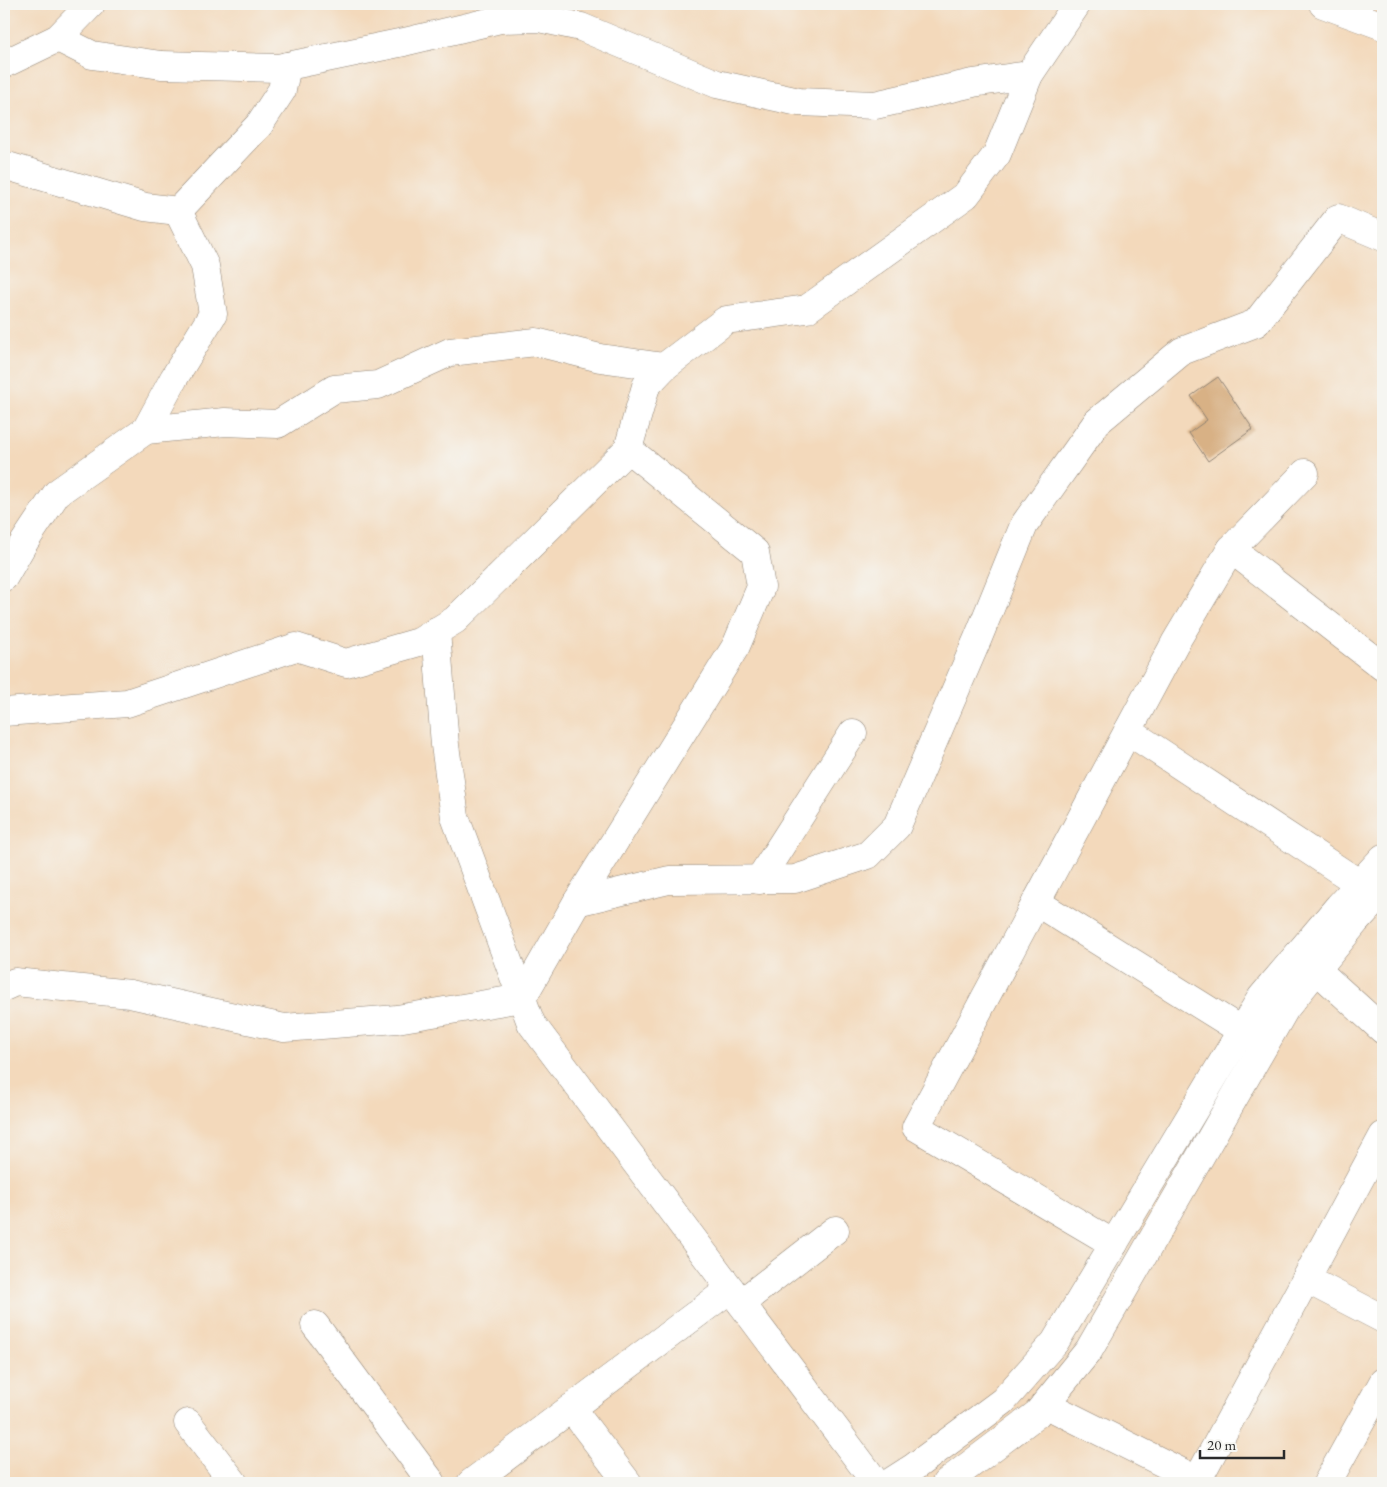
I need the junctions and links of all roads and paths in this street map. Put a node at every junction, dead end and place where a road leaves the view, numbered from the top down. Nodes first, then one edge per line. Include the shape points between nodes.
1 (91, 4) edge
2 (1077, 4) edge
3 (1323, 4) edge
4 (1383, 26) edge
5 (58, 38) junction
6 (4, 64) edge
7 (287, 66) junction
8 (1029, 75) junction
9 (4, 165) edge
10 (178, 211) junction
11 (1383, 237) edge
12 (664, 367) junction
13 (146, 430) junction
14 (628, 449) junction
15 (1305, 472) dead end
16 (1231, 549) junction
17 (4, 577) edge
18 (436, 632) junction
19 (1383, 667) edge
20 (4, 712) edge
21 (1128, 731) junction
22 (853, 733) dead end
23 (1383, 858) edge
24 (759, 880) junction
25 (1371, 888) edge
26 (577, 902) junction
27 (1036, 902) junction
28 (1317, 970) junction
29 (8, 981) edge
30 (522, 998) junction
31 (1383, 1030) edge
32 (1242, 1031) junction
33 (1383, 1136) edge
34 (834, 1230) dead end
35 (1114, 1244) junction
36 (1306, 1279) junction
37 (736, 1296) junction
38 (1383, 1319) edge
39 (315, 1325) dead end
40 (1383, 1382) edge
41 (1045, 1404) junction
42 (571, 1408) junction
43 (188, 1422) dead end
44 (1200, 1482) edge
45 (234, 1483) edge
46 (432, 1483) edge
47 (471, 1483) edge
48 (628, 1483) edge
49 (876, 1483) edge
50 (889, 1483) edge
51 (946, 1483) edge
52 (1327, 1483) edge

1 - 5 street
2 - 8 street
3 - 4 street
5 - 6 street
5 - 7 street via 92,55 161,64
7 - 8 street via 501,19 539,18 581,27 717,84 800,102 875,105 973,83
7 - 10 street via 282,90 259,125
8 - 12 street via 997,154 966,195 807,309 726,320
9 - 10 street via 145,207
10 - 13 street via 205,266 213,314
11 - 24 street via 1338,218 1256,323 1182,351 1097,422 1024,525 897,826 868,855 795,879
12 - 13 street via 600,358 536,342 450,352 378,385 334,389 278,424 224,422
12 - 14 street via 646,386
13 - 17 street via 57,493
14 - 18 street via 455,620
14 - 26 street via 755,552 761,587 736,646
15 - 16 street
16 - 19 street
16 - 21 street
18 - 20 street via 419,642 346,663 296,646 127,703
18 - 30 street via 445,746 455,817
21 - 25 street
21 - 27 street
22 - 24 street
23 - 25 street
24 - 26 street via 669,880
25 - 28 street via 1356,921
25 - 32 street via 1261,998
26 - 30 street
27 - 32 street
27 - 35 street via 916,1127
28 - 31 street
28 - 41 street via 1285,1009 1089,1350
29 - 30 street via 130,994 284,1028 397,1019
30 - 37 street via 531,1023
32 - 35 street
33 - 36 street
34 - 37 street
35 - 50 street via 1056,1342 1003,1401
36 - 38 street
36 - 44 street
37 - 42 street
37 - 49 street
39 - 46 street
40 - 52 street
41 - 44 street
41 - 51 street via 1037,1414
42 - 47 street
42 - 48 street
43 - 45 street

